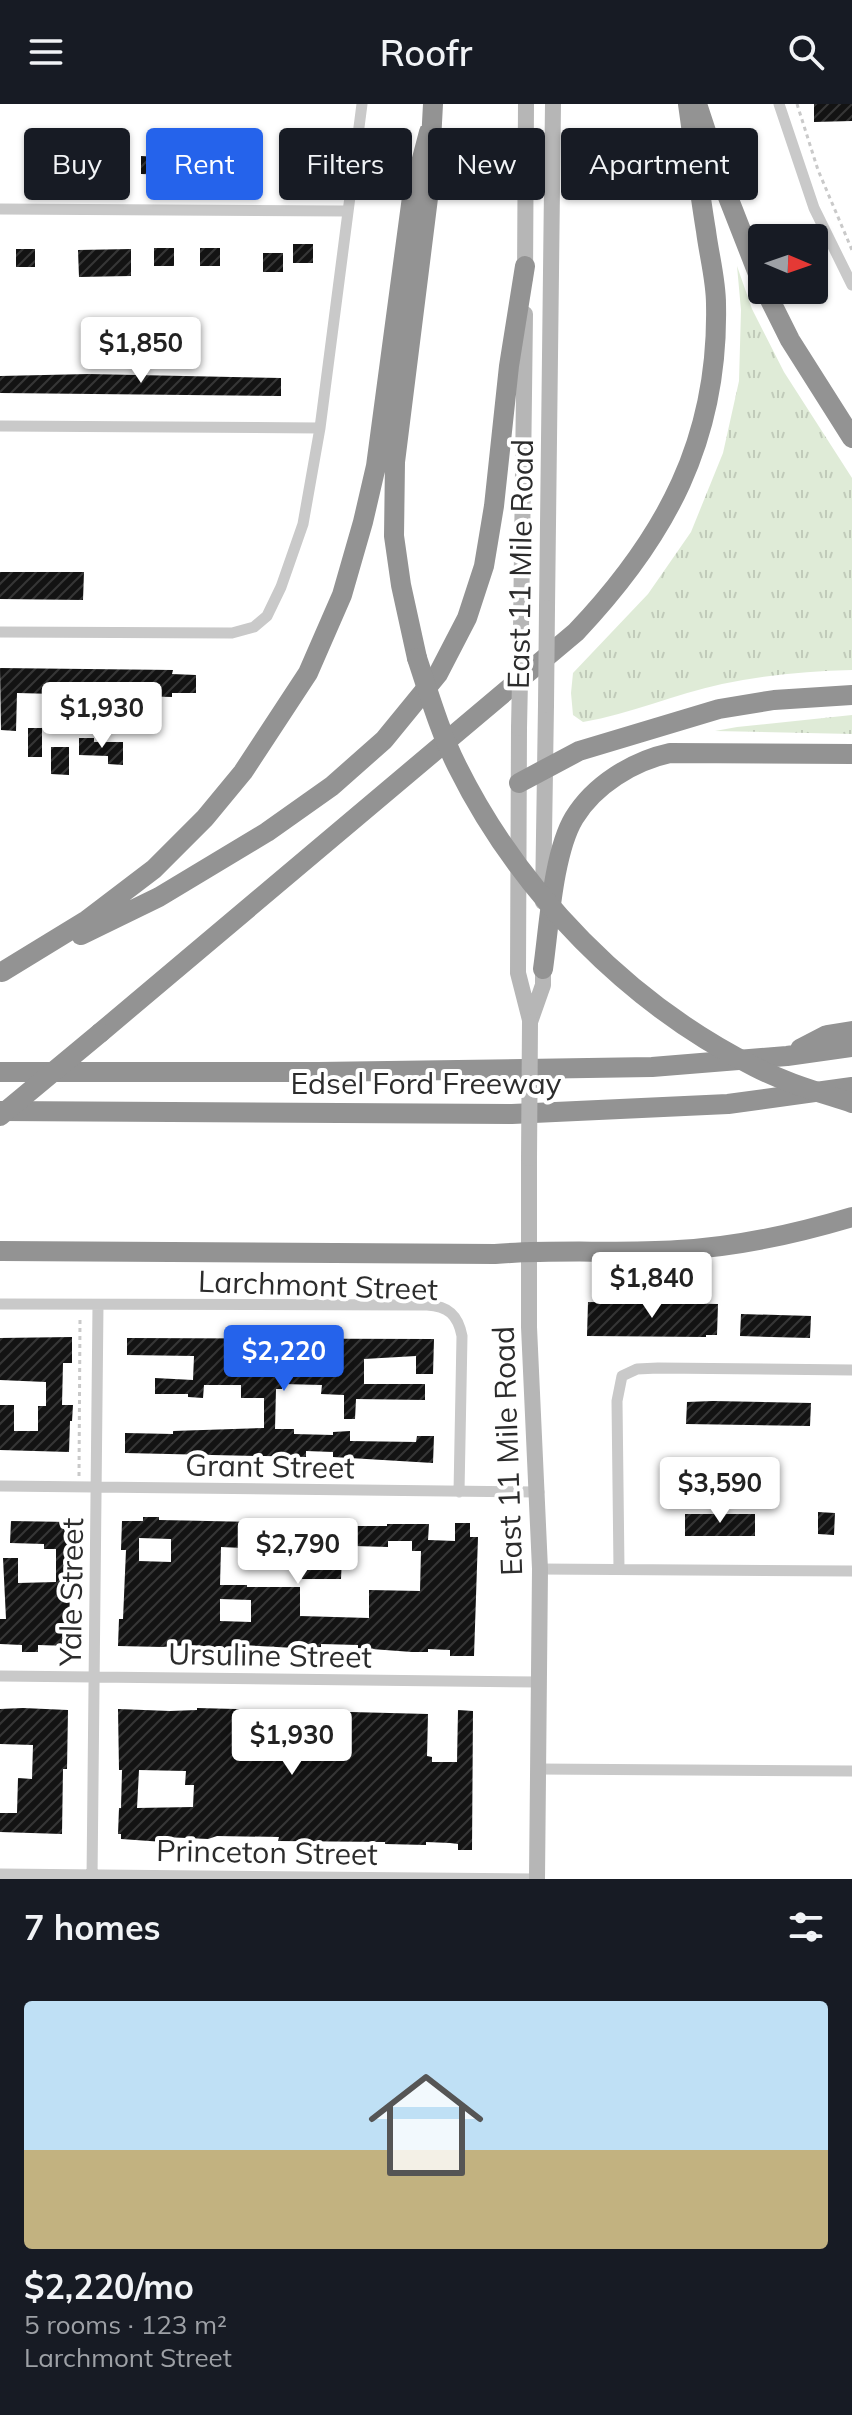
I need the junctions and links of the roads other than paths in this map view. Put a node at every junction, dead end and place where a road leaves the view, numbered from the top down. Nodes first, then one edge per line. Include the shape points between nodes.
1 (362, 104) edge
2 (433, 104) edge
3 (526, 104) edge
4 (553, 104) edge
5 (688, 104) edge
6 (697, 104) edge
7 (779, 104) edge
8 (430, 128) edge
9 (428, 136) edge
10 (428, 198) edge
11 (0, 209) edge
12 (348, 211) junction
13 (748, 248) edge
14 (525, 266) junction
15 (852, 285) edge
16 (772, 304) edge
17 (0, 426) edge
18 (320, 428) junction
19 (852, 438) edge
20 (0, 632) edge
21 (852, 695) edge
22 (852, 754) edge
23 (545, 770) junction
24 (519, 783) junction
25 (543, 969) junction
26 (1, 972) edge
27 (530, 1022) junction
28 (852, 1031) edge
29 (852, 1047) edge
30 (787, 1056) junction
31 (0, 1072) edge
32 (852, 1087) edge
33 (852, 1103) edge
34 (0, 1114) edge
35 (852, 1217) edge
36 (0, 1251) edge
37 (529, 1252) junction
38 (0, 1304) edge
39 (98, 1305) junction
40 (852, 1370) edge
41 (0, 1486) edge
42 (96, 1488) junction
43 (459, 1492) junction
44 (539, 1492) junction
45 (540, 1569) junction
46 (619, 1569) junction
47 (852, 1571) edge
48 (0, 1676) edge
49 (94, 1677) junction
50 (539, 1682) junction
51 (538, 1769) junction
52 (852, 1771) edge
53 (0, 1874) edge
54 (92, 1877) edge
55 (315, 1878) edge
56 (535, 1879) edge

1 - 12 street
2 - 8 highway
3 - 14 main road, East 11 Mile Road
4 - 23 main road, East 11 Mile Road, bridge
5 - 34 highway, bridge via 716,301 714,356 696,444 672,505 653,536 576,632
6 - 13 highway
7 - 15 street via 814,208
9 - 26 highway via 412,197 376,466 342,595 308,673 243,772 154,869 87,920
10 - 33 highway, bridge via 395,462 394,536 417,658 452,753 475,799 533,885 607,964 716,1047 790,1083
11 - 12 street
12 - 18 street
14 - 24 main road, East 11 Mile Road, bridge
14 - 26 highway via 484,566 467,618 438,674 384,740 332,786 267,832 159,897
16 - 19 highway
17 - 18 street
18 - 20 street via 297,546 273,606 254,627 232,633
21 - 23 highway via 719,709 579,751
22 - 25 highway via 670,753 631,766 574,818 560,858
23 - 24 highway
23 - 25 main road, East 11 Mile Road
24 - 27 main road, East 11 Mile Road via 518,973
25 - 27 main road, East 11 Mile Road
27 - 37 main road, East 11 Mile Road, bridge
28 - 30 highway via 827,1035
29 - 30 highway, Edsel Ford Freeway
30 - 31 highway, Edsel Ford Freeway via 652,1067
32 - 34 highway, Edsel Ford Freeway via 728,1104 512,1114
35 - 37 highway via 784,1236 711,1247
36 - 37 highway
37 - 44 main road, East 11 Mile Road
38 - 39 street, Larchmont Street
39 - 42 street, Yale Street
39 - 43 street, Larchmont Street via 444,1308 456,1318 462,1336
40 - 46 street via 658,1368 622,1376 617,1401
41 - 42 street, Grant Street
42 - 43 street, Grant Street
42 - 49 street, Yale Street
43 - 44 street, Grant Street
44 - 45 main road, East 11 Mile Road
45 - 46 street
45 - 50 main road, East 11 Mile Road
46 - 47 street
48 - 49 street, Ursuline Street
49 - 50 street, Ursuline Street
49 - 54 street, Yale Street
50 - 51 main road, East 11 Mile Road
51 - 52 street
51 - 56 main road, East 11 Mile Road
53 - 54 street, Princeton Street
54 - 55 street, Princeton Street
55 - 56 street, Princeton Street

